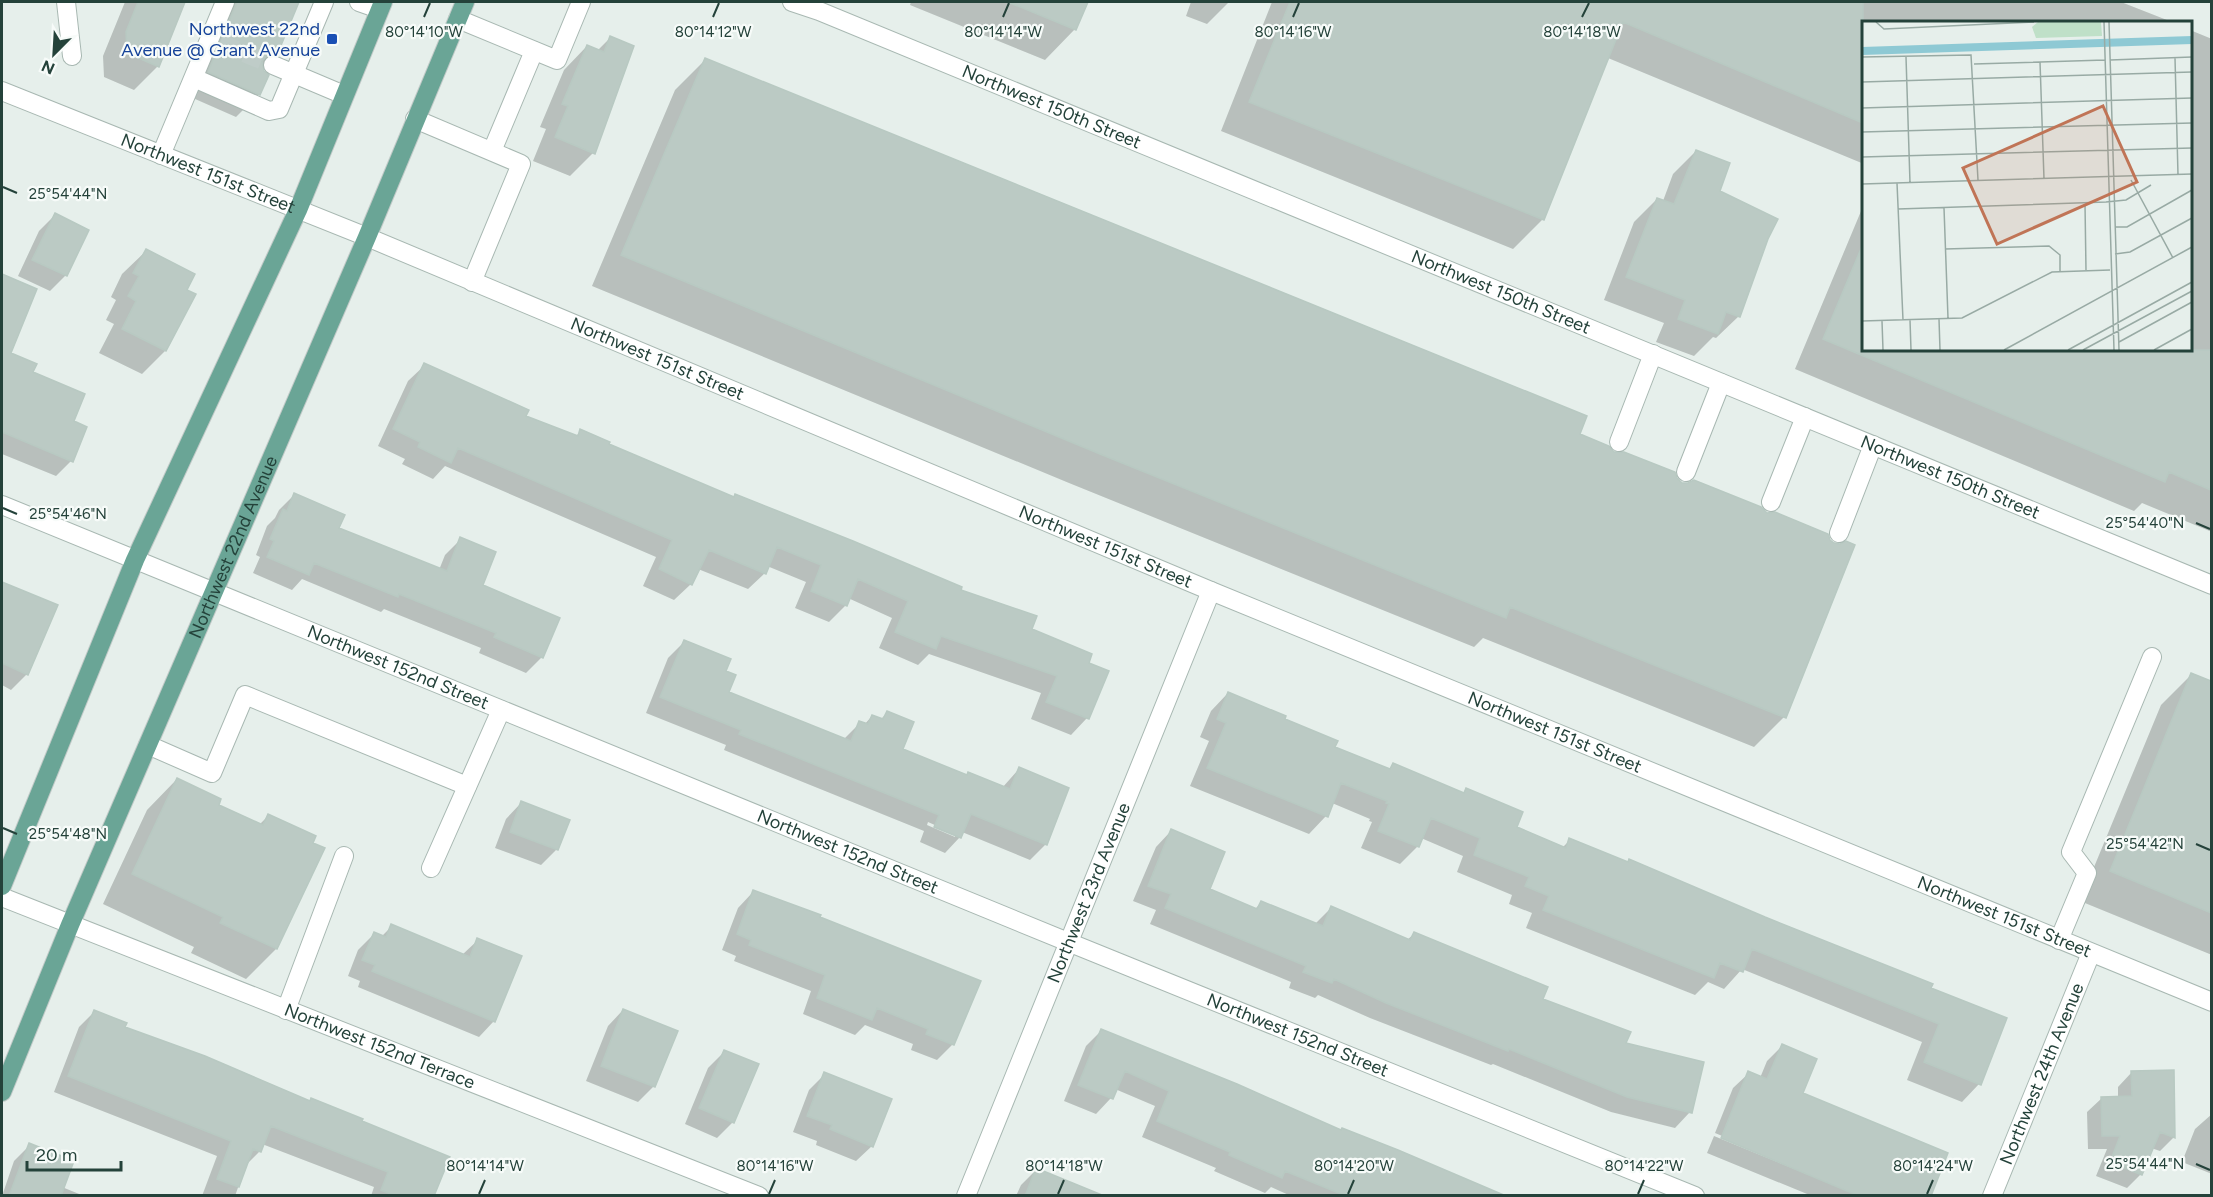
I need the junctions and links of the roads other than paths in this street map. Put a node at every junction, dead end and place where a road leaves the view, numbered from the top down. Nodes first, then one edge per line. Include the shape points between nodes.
1 (66, 2) edge
2 (225, 2) edge
3 (324, 2) edge
4 (359, 2) edge
5 (465, 2) edge
6 (581, 2) edge
7 (792, 2) edge
8 (381, 5) edge
9 (821, 6) edge
10 (458, 19) junction
11 (534, 51) junction
12 (72, 56) dead end
13 (273, 65) tunnel mouth
14 (294, 74) junction
15 (194, 78) junction
16 (2, 91) edge
17 (345, 95) junction
18 (415, 119) junction
19 (492, 151) junction
20 (161, 154) junction
21 (298, 210) junction
22 (367, 237) junction
23 (472, 282) junction
24 (1653, 354) junction
25 (1721, 382) junction
26 (1805, 417) junction
27 (1619, 442) dead end
28 (1873, 445) junction
29 (1686, 472) dead end
30 (1772, 502) dead end
31 (2, 505) edge
32 (1839, 533) dead end
33 (135, 560) junction
34 (2211, 585) edge
35 (1211, 591) junction
36 (215, 593) junction
37 (2152, 657) dead end
38 (501, 710) junction
39 (148, 745) junction
40 (467, 786) junction
41 (344, 856) dead end
42 (431, 868) dead end
43 (2, 886) edge
44 (2, 897) edge
45 (70, 925) junction
46 (2059, 940) junction
47 (1068, 942) junction
48 (2091, 953) junction
49 (2211, 1002) edge
50 (286, 1010) junction
51 (2, 1092) edge
52 (759, 1196) edge
53 (966, 1196) edge
54 (1695, 1196) edge
55 (1992, 1196) edge

1 - 12 street
2 - 15 street via 214,41
3 - 14 street
4 - 8 street
5 - 10 main road, Northwest 22nd Avenue
6 - 11 street via 557,60
7 - 9 street, Northwest 150th Street
8 - 17 main road
9 - 24 street, Northwest 150th Street
10 - 11 street
10 - 18 main road, Northwest 22nd Avenue
11 - 19 street
13 - 14 street
14 - 15 street via 279,109 269,111
14 - 17 street
15 - 20 street
16 - 20 street, Northwest 151st Street
17 - 21 main road
18 - 19 street
18 - 22 main road, Northwest 22nd Avenue
19 - 23 street via 521,164
20 - 21 street, Northwest 151st Street
21 - 22 street, Northwest 151st Street
21 - 33 main road
22 - 23 street, Northwest 151st Street
22 - 36 main road, Northwest 22nd Avenue
23 - 35 street, Northwest 151st Street
24 - 25 street, Northwest 150th Street
24 - 27 street
25 - 26 street, Northwest 150th Street
25 - 29 street
26 - 28 street, Northwest 150th Street
26 - 30 street
28 - 32 street
28 - 34 street, Northwest 150th Street
31 - 33 street, Northwest 152nd Street
33 - 36 street, Northwest 152nd Street
33 - 43 main road
35 - 46 street, Northwest 151st Street
35 - 47 street, Northwest 23rd Avenue
36 - 38 street, Northwest 152nd Street
36 - 39 main road, Northwest 22nd Avenue
37 - 46 street via 2072,852 2087,873
38 - 40 street
38 - 47 street, Northwest 152nd Street
39 - 40 street via 212,772 245,695
39 - 45 main road, Northwest 22nd Avenue
40 - 42 street
41 - 50 street
44 - 45 street, Northwest 152nd Terrace
45 - 50 street, Northwest 152nd Terrace
45 - 51 main road, Northwest 22nd Avenue
46 - 48 street, Northwest 151st Street
47 - 53 street, Northwest 23rd Avenue
47 - 54 street, Northwest 152nd Street
48 - 49 street, Northwest 151st Street
48 - 55 street, Northwest 24th Avenue
50 - 52 street, Northwest 152nd Terrace

